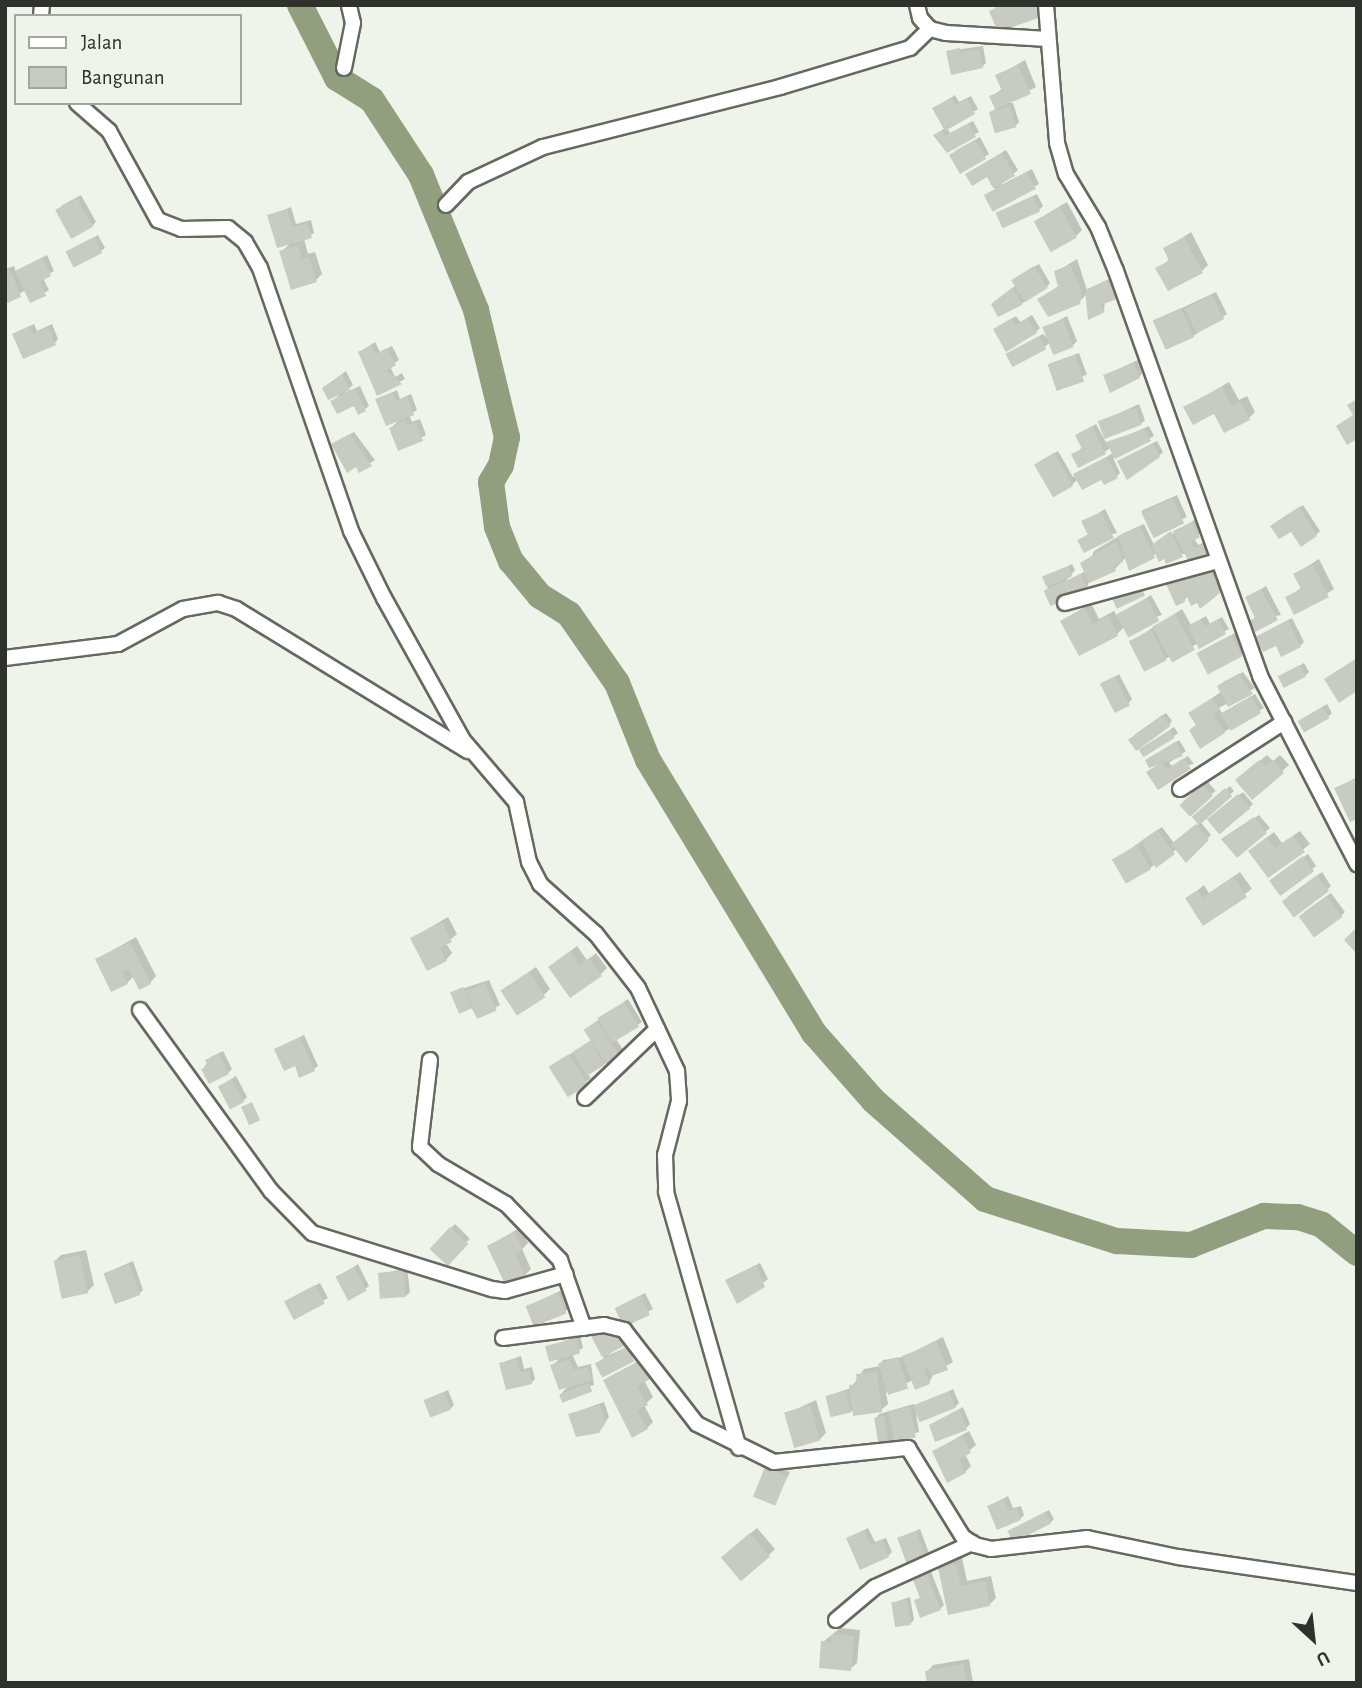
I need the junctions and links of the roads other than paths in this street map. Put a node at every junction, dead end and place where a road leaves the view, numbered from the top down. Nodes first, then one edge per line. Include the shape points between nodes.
1 (349, 5) edge
2 (917, 5) edge
3 (1045, 5) edge
4 (930, 29) junction
5 (1048, 39) junction
6 (344, 68) dead end
7 (78, 105) edge
8 (446, 205) dead end
9 (1218, 561) junction
10 (1065, 603) dead end
11 (5, 658) edge
12 (1284, 722) junction
13 (479, 757) junction
14 (1180, 789) dead end
15 (1357, 864) edge
16 (140, 1010) dead end
17 (657, 1029) junction
18 (430, 1060) dead end
19 (585, 1098) dead end
20 (566, 1274) junction
21 (584, 1328) junction
22 (503, 1338) dead end
23 (739, 1448) junction
24 (972, 1544) junction
25 (1357, 1583) edge
26 (836, 1620) dead end

1 - 6 street via 353,23
2 - 4 street via 920,18
3 - 5 street
4 - 5 street via 981,38
4 - 8 street via 909,47 793,83 543,147 468,182
5 - 9 street via 1057,143 1066,174 1098,227 1116,271
7 - 13 street via 109,131 158,220 181,229 228,228 245,242 260,268 351,531 463,740
9 - 10 street
9 - 12 street via 1260,676
11 - 13 street via 134,640 183,608 218,603 236,609
12 - 14 street
12 - 15 street
13 - 17 street via 516,802 529,862 540,884 596,934 638,988
16 - 20 street via 271,1191 312,1233 505,1291
17 - 19 street
17 - 23 street via 680,1082 665,1155 666,1192
18 - 20 street via 420,1147 438,1164 506,1204 560,1260
20 - 21 street
21 - 22 street
21 - 23 street via 612,1325 632,1336 697,1423
23 - 24 street via 774,1462 796,1463 908,1448
24 - 25 street via 991,1549 1087,1538
24 - 26 street via 875,1587

